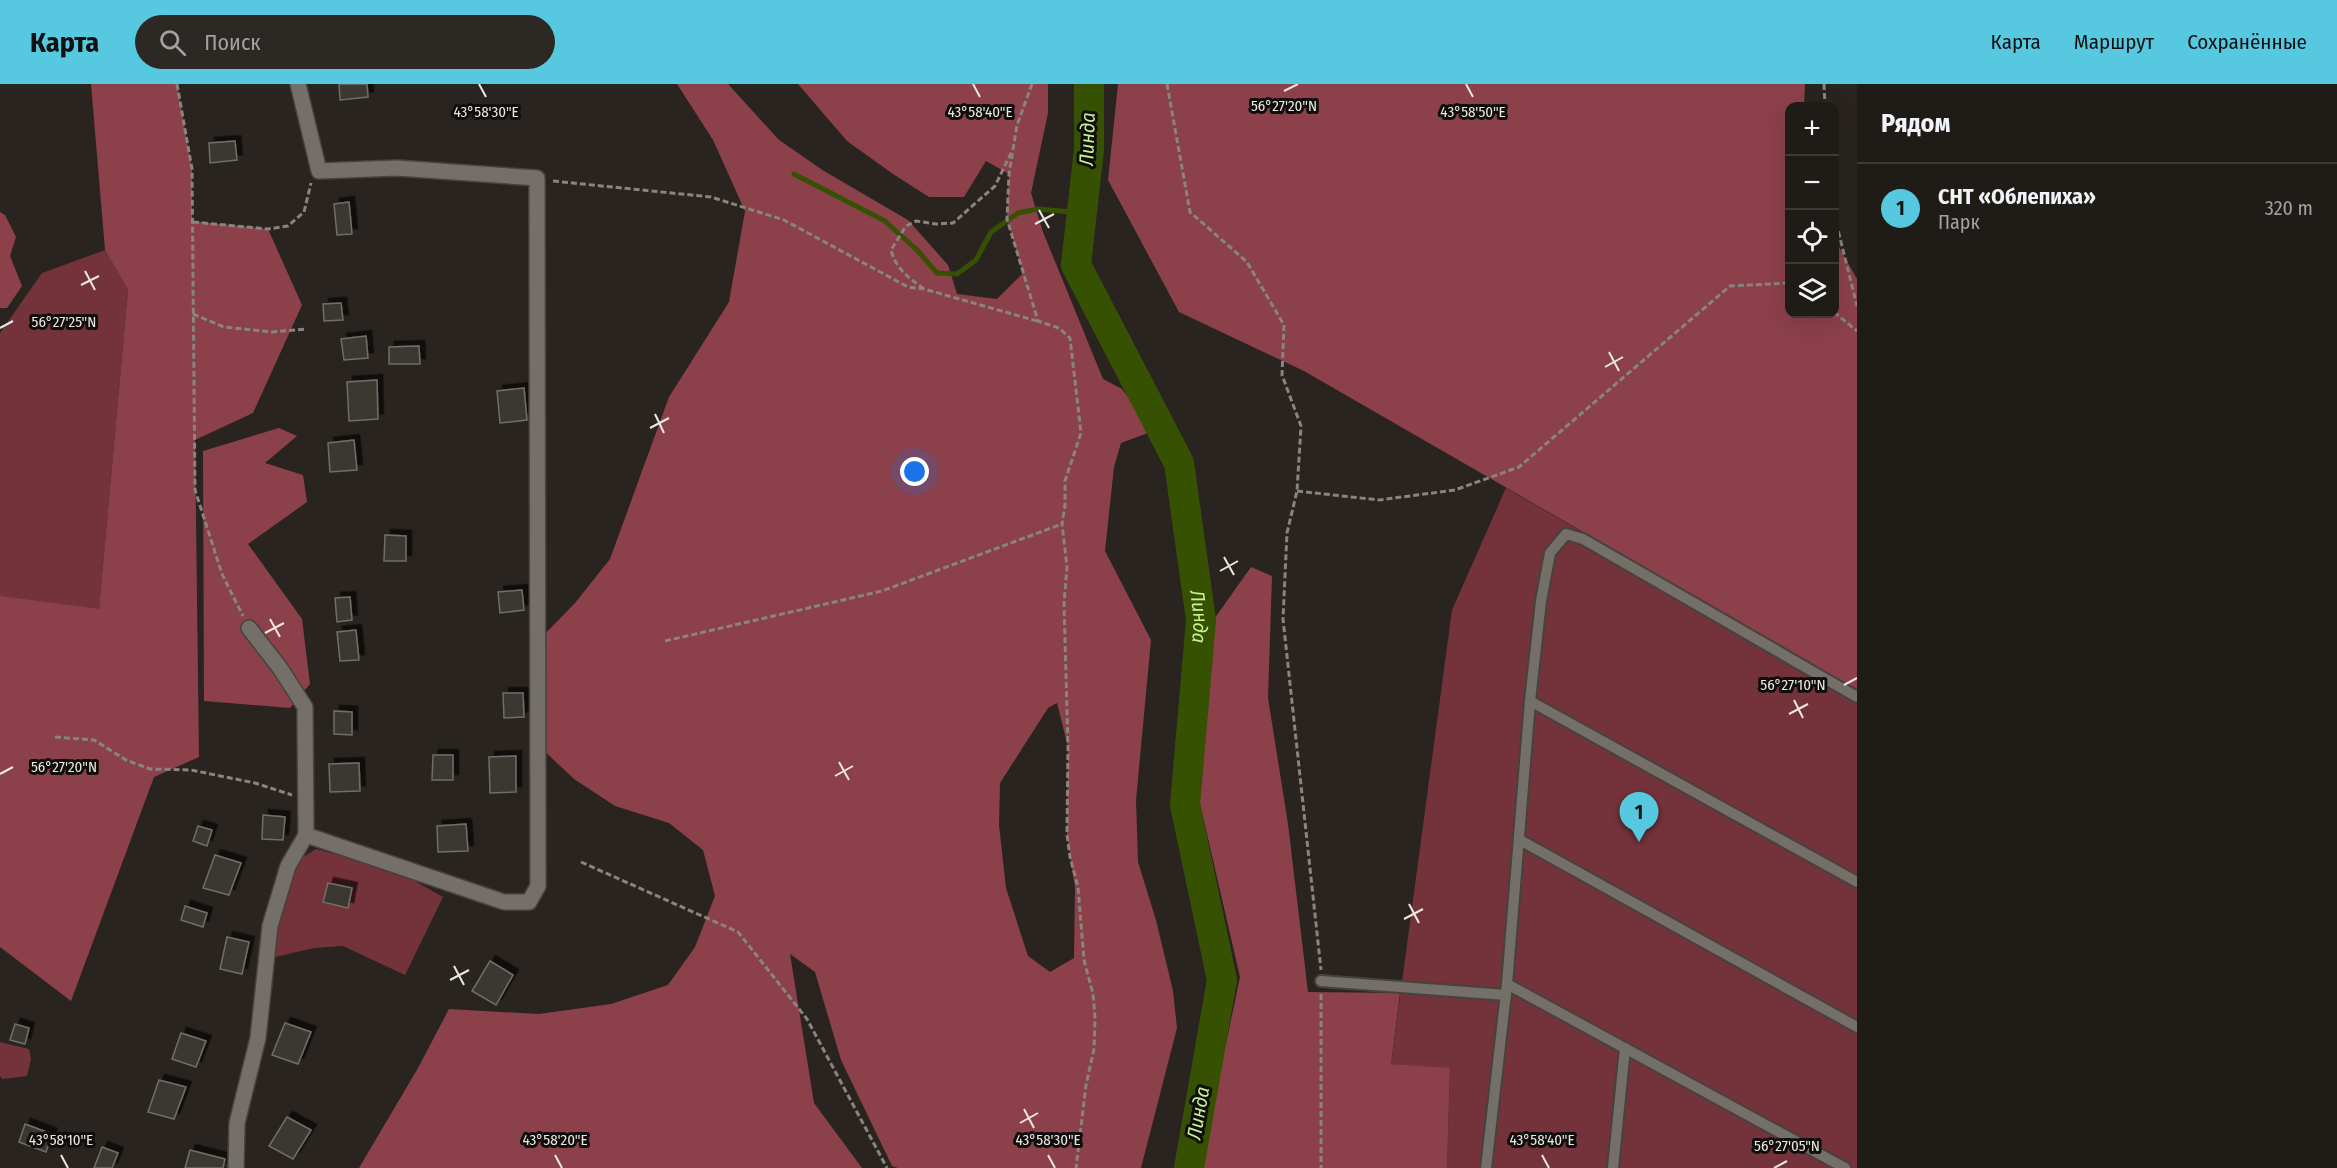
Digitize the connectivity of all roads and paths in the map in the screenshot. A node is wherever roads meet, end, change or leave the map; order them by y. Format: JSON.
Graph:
{"nodes":[{"id":1,"x":177,"y":84,"type":"edge"},
{"id":2,"x":298,"y":84,"type":"edge"},
{"id":3,"x":1032,"y":84,"type":"edge"},
{"id":4,"x":1167,"y":84,"type":"edge"},
{"id":5,"x":1824,"y":84,"type":"edge"},
{"id":6,"x":1825,"y":102,"type":"edge"},
{"id":7,"x":1014,"y":147,"type":"junction"},
{"id":8,"x":319,"y":171,"type":"junction"},
{"id":9,"x":537,"y":178,"type":"junction"},
{"id":10,"x":192,"y":222,"type":"junction"},
{"id":11,"x":1839,"y":234,"type":"edge"},
{"id":12,"x":1785,"y":284,"type":"edge"},
{"id":13,"x":924,"y":289,"type":"junction"},
{"id":14,"x":1857,"y":306,"type":"edge"},
{"id":15,"x":194,"y":314,"type":"junction"},
{"id":16,"x":1839,"y":316,"type":"edge"},
{"id":17,"x":1038,"y":321,"type":"junction"},
{"id":18,"x":306,"y":329,"type":"dead end"},
{"id":19,"x":1857,"y":332,"type":"edge"},
{"id":20,"x":1297,"y":491,"type":"junction"},
{"id":21,"x":1062,"y":524,"type":"junction"},
{"id":22,"x":249,"y":628,"type":"joint"},
{"id":23,"x":665,"y":641,"type":"dead end"},
{"id":24,"x":1857,"y":696,"type":"edge"},
{"id":25,"x":1530,"y":700,"type":"junction"},
{"id":26,"x":55,"y":737,"type":"dead end"},
{"id":27,"x":306,"y":802,"type":"junction"},
{"id":28,"x":306,"y":835,"type":"junction"},
{"id":29,"x":1520,"y":840,"type":"junction"},
{"id":30,"x":581,"y":862,"type":"dead end"},
{"id":31,"x":1857,"y":882,"type":"edge"},
{"id":32,"x":1321,"y":981,"type":"junction"},
{"id":33,"x":1506,"y":989,"type":"junction"},
{"id":34,"x":1857,"y":1027,"type":"edge"},
{"id":35,"x":1625,"y":1048,"type":"junction"},
{"id":36,"x":236,"y":1168,"type":"edge"},
{"id":37,"x":887,"y":1168,"type":"edge"},
{"id":38,"x":1076,"y":1168,"type":"edge"},
{"id":39,"x":1321,"y":1168,"type":"edge"},
{"id":40,"x":1486,"y":1168,"type":"edge"},
{"id":41,"x":1613,"y":1168,"type":"edge"},
{"id":42,"x":1845,"y":1168,"type":"edge"}],
"edges":[{"from":1,"to":10,"type":"path"},
{"from":2,"to":8,"type":"street"},
{"from":3,"to":7,"type":"path"},
{"from":4,"to":20,"type":"path"},
{"from":5,"to":6,"type":"path"},
{"from":7,"to":13,"type":"path"},
{"from":7,"to":17,"type":"path"},
{"from":8,"to":9,"type":"street"},
{"from":8,"to":10,"type":"path"},
{"from":9,"to":13,"type":"path"},
{"from":9,"to":28,"type":"street"},
{"from":10,"to":15,"type":"path"},
{"from":11,"to":14,"type":"path"},
{"from":12,"to":20,"type":"path"},
{"from":13,"to":17,"type":"path"},
{"from":15,"to":18,"type":"path"},
{"from":15,"to":22,"type":"path"},
{"from":16,"to":19,"type":"path"},
{"from":17,"to":21,"type":"path"},
{"from":20,"to":32,"type":"path"},
{"from":21,"to":23,"type":"path"},
{"from":21,"to":38,"type":"path"},
{"from":22,"to":27,"type":"street"},
{"from":24,"to":25,"type":"lane"},
{"from":25,"to":29,"type":"lane"},
{"from":25,"to":31,"type":"lane"},
{"from":26,"to":27,"type":"path"},
{"from":27,"to":28,"type":"street"},
{"from":28,"to":36,"type":"street"},
{"from":29,"to":33,"type":"lane"},
{"from":29,"to":34,"type":"lane"},
{"from":30,"to":37,"type":"path"},
{"from":32,"to":33,"type":"lane"},
{"from":32,"to":39,"type":"path"},
{"from":33,"to":35,"type":"lane"},
{"from":33,"to":40,"type":"lane"},
{"from":35,"to":41,"type":"lane"},
{"from":35,"to":42,"type":"lane"}]}
